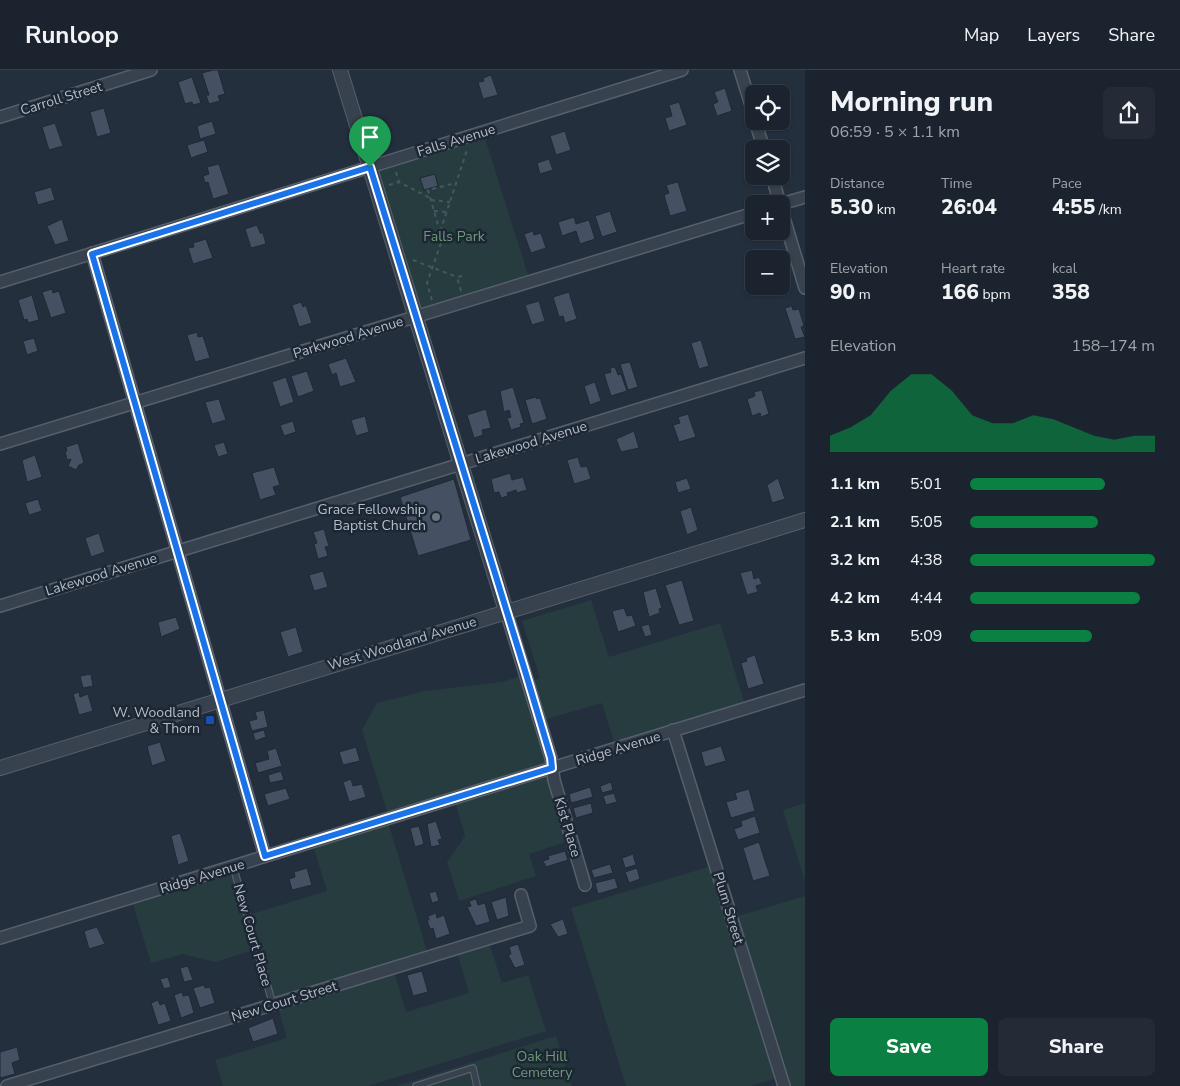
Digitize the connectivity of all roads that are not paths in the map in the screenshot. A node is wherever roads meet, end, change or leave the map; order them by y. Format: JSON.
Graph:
{"nodes":[{"id":1,"x":151,"y":70,"type":"edge"},
{"id":2,"x":340,"y":70,"type":"edge"},
{"id":3,"x":682,"y":70,"type":"edge"},
{"id":4,"x":740,"y":70,"type":"edge"},
{"id":5,"x":745,"y":86,"type":"edge"},
{"id":6,"x":0,"y":117,"type":"edge"},
{"id":7,"x":370,"y":167,"type":"junction"},
{"id":8,"x":805,"y":197,"type":"edge"},
{"id":9,"x":790,"y":201,"type":"edge"},
{"id":10,"x":745,"y":216,"type":"edge"},
{"id":11,"x":790,"y":238,"type":"edge"},
{"id":12,"x":92,"y":254,"type":"junction"},
{"id":13,"x":0,"y":282,"type":"edge"},
{"id":14,"x":805,"y":288,"type":"edge"},
{"id":15,"x":416,"y":316,"type":"junction"},
{"id":16,"x":805,"y":358,"type":"edge"},
{"id":17,"x":135,"y":403,"type":"junction"},
{"id":18,"x":0,"y":444,"type":"edge"},
{"id":19,"x":461,"y":463,"type":"junction"},
{"id":20,"x":805,"y":520,"type":"edge"},
{"id":21,"x":177,"y":551,"type":"junction"},
{"id":22,"x":0,"y":606,"type":"edge"},
{"id":23,"x":506,"y":611,"type":"junction"},
{"id":24,"x":805,"y":690,"type":"edge"},
{"id":25,"x":220,"y":699,"type":"junction"},
{"id":26,"x":673,"y":730,"type":"junction"},
{"id":27,"x":0,"y":768,"type":"edge"},
{"id":28,"x":552,"y":768,"type":"junction"},
{"id":29,"x":265,"y":856,"type":"junction"},
{"id":30,"x":234,"y":866,"type":"junction"},
{"id":31,"x":585,"y":885,"type":"dead end"},
{"id":32,"x":521,"y":895,"type":"dead end"},
{"id":33,"x":0,"y":938,"type":"edge"},
{"id":34,"x":273,"y":1004,"type":"junction"},
{"id":35,"x":7,"y":1086,"type":"edge"},
{"id":36,"x":416,"y":1086,"type":"edge"},
{"id":37,"x":477,"y":1086,"type":"edge"},
{"id":38,"x":784,"y":1086,"type":"edge"}],
"edges":[{"from":1,"to":6,"type":"street","name":"Carroll Street"},
{"from":2,"to":7,"type":"street"},
{"from":3,"to":7,"type":"street","name":"Falls Avenue"},
{"from":4,"to":5,"type":"street"},
{"from":7,"to":12,"type":"street","name":"Falls Avenue"},
{"from":7,"to":15,"type":"street"},
{"from":8,"to":9,"type":"street"},
{"from":10,"to":15,"type":"street","name":"Parkwood Avenue"},
{"from":11,"to":14,"type":"street"},
{"from":12,"to":13,"type":"street","name":"Falls Avenue"},
{"from":12,"to":17,"type":"street"},
{"from":15,"to":17,"type":"street","name":"Parkwood Avenue"},
{"from":15,"to":19,"type":"street"},
{"from":16,"to":19,"type":"street","name":"Lakewood Avenue"},
{"from":17,"to":18,"type":"street","name":"Parkwood Avenue"},
{"from":17,"to":21,"type":"street"},
{"from":19,"to":21,"type":"street","name":"Lakewood Avenue"},
{"from":19,"to":23,"type":"street"},
{"from":20,"to":23,"type":"street","name":"West Woodland Avenue"},
{"from":21,"to":22,"type":"street","name":"Lakewood Avenue"},
{"from":21,"to":25,"type":"street"},
{"from":23,"to":25,"type":"street","name":"West Woodland Avenue"},
{"from":23,"to":28,"type":"street","name":"Kist Place"},
{"from":24,"to":26,"type":"street","name":"Ridge Avenue"},
{"from":25,"to":27,"type":"street","name":"West Woodland Avenue"},
{"from":25,"to":29,"type":"street"},
{"from":26,"to":28,"type":"street","name":"Ridge Avenue"},
{"from":26,"to":38,"type":"street","name":"Plum Street"},
{"from":28,"to":29,"type":"street","name":"Ridge Avenue"},
{"from":28,"to":31,"type":"street","name":"Kist Place"},
{"from":29,"to":30,"type":"street","name":"Ridge Avenue"},
{"from":30,"to":33,"type":"street","name":"Ridge Avenue"},
{"from":30,"to":34,"type":"lane","name":"New Court Place"},
{"from":32,"to":34,"type":"street","name":"New Court Street"},
{"from":34,"to":35,"type":"street","name":"New Court Street"},
{"from":36,"to":37,"type":"lane"}]}
